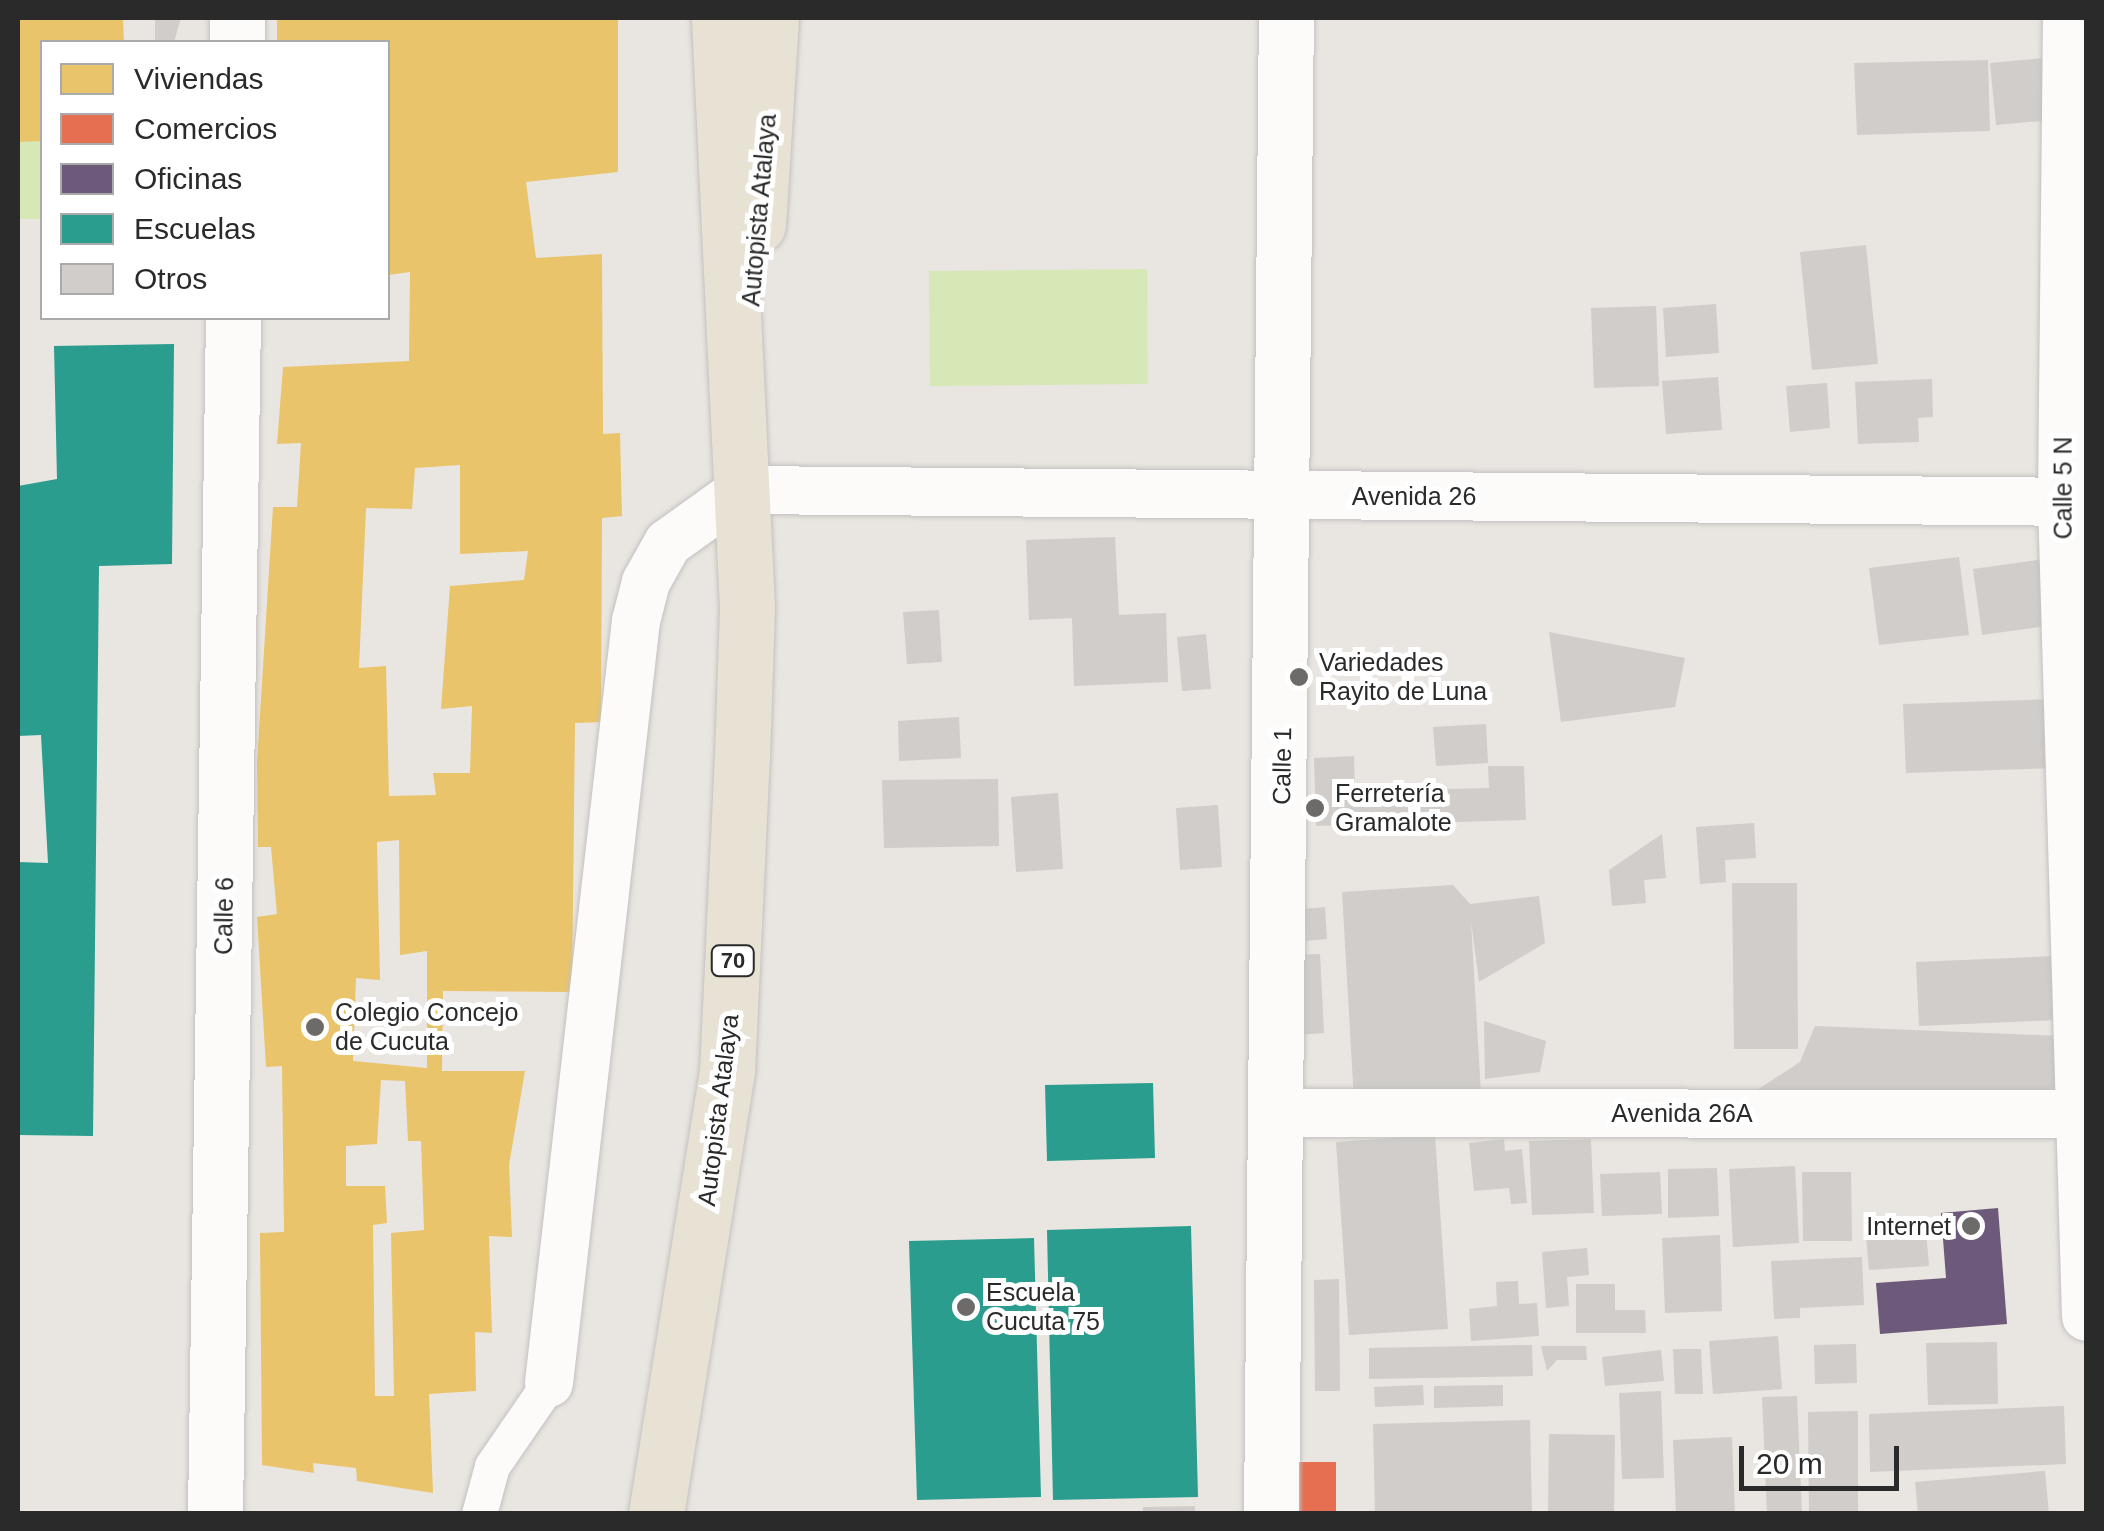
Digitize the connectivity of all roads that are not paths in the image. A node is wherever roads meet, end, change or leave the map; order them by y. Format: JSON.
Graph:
{"nodes":[{"id":1,"x":719,"y":18,"type":"edge"},
{"id":2,"x":771,"y":18,"type":"edge"},
{"id":3,"x":1286,"y":18,"type":"edge"},
{"id":4,"x":2067,"y":18,"type":"edge"},
{"id":5,"x":233,"y":320,"type":"edge"},
{"id":6,"x":741,"y":402,"type":"junction"},
{"id":7,"x":742,"y":490,"type":"junction"},
{"id":8,"x":1286,"y":495,"type":"junction"},
{"id":9,"x":2074,"y":502,"type":"edge"},
{"id":10,"x":1278,"y":1113,"type":"junction"},
{"id":11,"x":2082,"y":1114,"type":"edge"},
{"id":12,"x":2086,"y":1317,"type":"edge"},
{"id":13,"x":549,"y":1383,"type":"joint"},
{"id":14,"x":215,"y":1514,"type":"edge"},
{"id":15,"x":479,"y":1514,"type":"edge"},
{"id":16,"x":656,"y":1514,"type":"edge"},
{"id":17,"x":1271,"y":1514,"type":"edge"}],
"edges":[{"from":1,"to":6,"type":"main road","name":"Autopista Atalaya","number":"70"},
{"from":2,"to":6,"type":"main road","name":"Autopista Atalaya","number":"70"},
{"from":3,"to":8,"type":"street","name":"Calle 1"},
{"from":4,"to":9,"type":"street","name":"Calle 5 N"},
{"from":5,"to":14,"type":"street","name":"Calle 6"},
{"from":6,"to":7,"type":"main road","name":"Autopista Atalaya","number":"70"},
{"from":7,"to":8,"type":"street","name":"Avenida 26"},
{"from":7,"to":13,"type":"street"},
{"from":7,"to":16,"type":"main road","name":"Autopista Atalaya","number":"70"},
{"from":8,"to":9,"type":"street","name":"Avenida 26"},
{"from":8,"to":10,"type":"street","name":"Calle 1"},
{"from":9,"to":11,"type":"street","name":"Calle 5 N"},
{"from":10,"to":11,"type":"street","name":"Avenida 26A"},
{"from":10,"to":17,"type":"street","name":"Calle 1"},
{"from":11,"to":12,"type":"street","name":"Calle 5 N"},
{"from":13,"to":15,"type":"street"}]}
